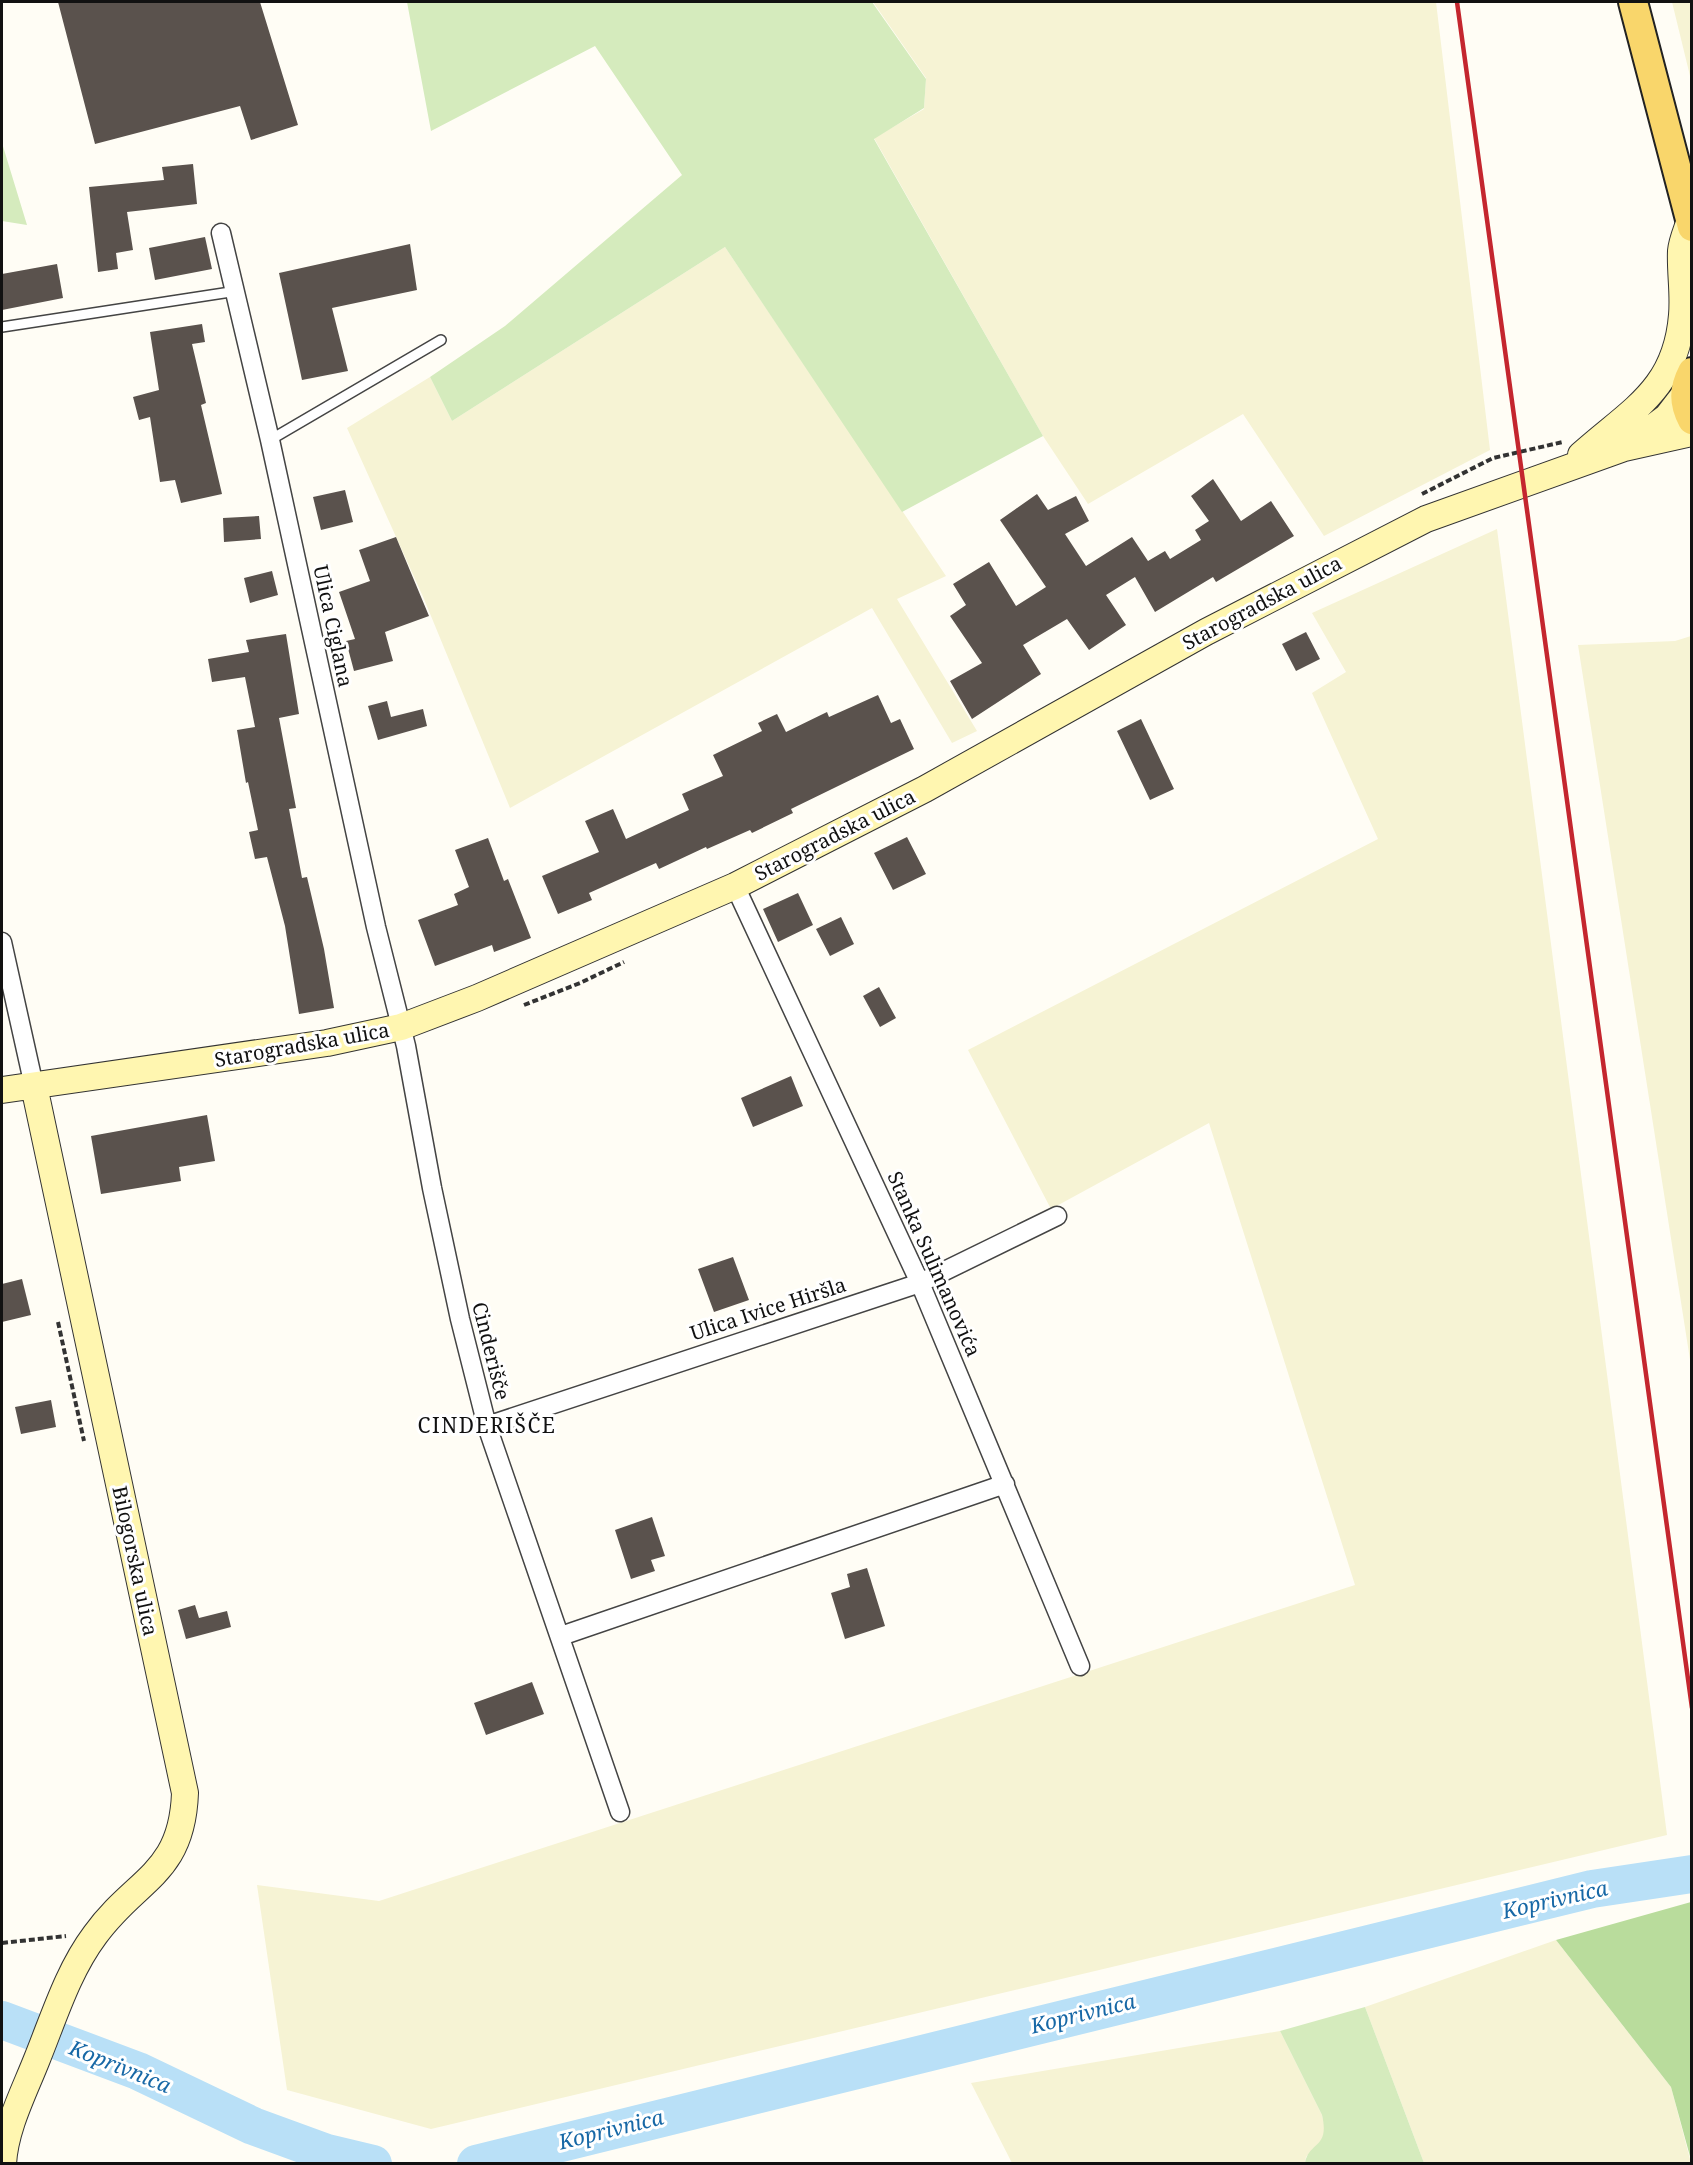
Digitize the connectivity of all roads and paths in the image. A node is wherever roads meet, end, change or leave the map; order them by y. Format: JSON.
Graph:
{"nodes":[{"id":1,"x":1633,"y":2,"type":"edge"},
{"id":2,"x":1691,"y":223,"type":"edge"},
{"id":3,"x":221,"y":233,"type":"dead end"},
{"id":4,"x":237,"y":291,"type":"junction"},
{"id":5,"x":2,"y":327,"type":"edge"},
{"id":6,"x":441,"y":340,"type":"dead end"},
{"id":7,"x":1689,"y":396,"type":"edge"},
{"id":8,"x":1692,"y":433,"type":"edge"},
{"id":9,"x":270,"y":440,"type":"junction"},
{"id":10,"x":1565,"y":441,"type":"dead end"},
{"id":11,"x":1624,"y":448,"type":"junction"},
{"id":12,"x":1567,"y":468,"type":"junction"},
{"id":13,"x":1426,"y":519,"type":"junction"},
{"id":14,"x":735,"y":886,"type":"junction"},
{"id":15,"x":2,"y":942,"type":"edge"},
{"id":16,"x":401,"y":1027,"type":"junction"},
{"id":17,"x":34,"y":1086,"type":"junction"},
{"id":18,"x":2,"y":1090,"type":"edge"},
{"id":19,"x":1057,"y":1216,"type":"dead end"},
{"id":20,"x":920,"y":1283,"type":"junction"},
{"id":21,"x":58,"y":1320,"type":"dead end"},
{"id":22,"x":487,"y":1426,"type":"junction"},
{"id":23,"x":86,"y":1448,"type":"dead end"},
{"id":24,"x":1005,"y":1484,"type":"junction"},
{"id":25,"x":561,"y":1636,"type":"junction"},
{"id":26,"x":1080,"y":1666,"type":"dead end"},
{"id":27,"x":620,"y":1812,"type":"dead end"},
{"id":28,"x":74,"y":1935,"type":"dead end"},
{"id":29,"x":2,"y":1943,"type":"edge"},
{"id":30,"x":3,"y":2163,"type":"edge"}],
"edges":[{"from":1,"to":2,"type":"main road"},
{"from":2,"to":12,"type":"main road"},
{"from":3,"to":4,"type":"street","name":"Ulica Ciglana"},
{"from":4,"to":5,"type":"lane"},
{"from":4,"to":9,"type":"street","name":"Ulica Ciglana"},
{"from":6,"to":9,"type":"lane"},
{"from":7,"to":11,"type":"main road","name":"Starogradska ulica"},
{"from":8,"to":11,"type":"main road","name":"Starogradska ulica"},
{"from":9,"to":16,"type":"street","name":"Ulica Ciglana"},
{"from":10,"to":13,"type":"path"},
{"from":11,"to":12,"type":"main road","name":"Starogradska ulica"},
{"from":12,"to":13,"type":"main road","name":"Starogradska ulica"},
{"from":13,"to":14,"type":"main road","name":"Starogradska ulica"},
{"from":14,"to":16,"type":"main road","name":"Starogradska ulica"},
{"from":14,"to":20,"type":"street","name":"Stanka Sulimanovića"},
{"from":15,"to":17,"type":"street"},
{"from":16,"to":17,"type":"main road","name":"Starogradska ulica"},
{"from":16,"to":22,"type":"street","name":"Cinderišče"},
{"from":17,"to":18,"type":"main road","name":"Starogradska ulica"},
{"from":17,"to":30,"type":"main road","name":"Bilogorska ulica"},
{"from":19,"to":20,"type":"street","name":"Ulica Ivice Hiršla"},
{"from":20,"to":22,"type":"street","name":"Ulica Ivice Hiršla"},
{"from":20,"to":24,"type":"street","name":"Stanka Sulimanovića"},
{"from":21,"to":23,"type":"path"},
{"from":22,"to":25,"type":"street","name":"Cinderišče"},
{"from":24,"to":25,"type":"street"},
{"from":24,"to":26,"type":"street","name":"Stanka Sulimanovića"},
{"from":25,"to":27,"type":"street","name":"Cinderišče"},
{"from":28,"to":29,"type":"path"}]}
